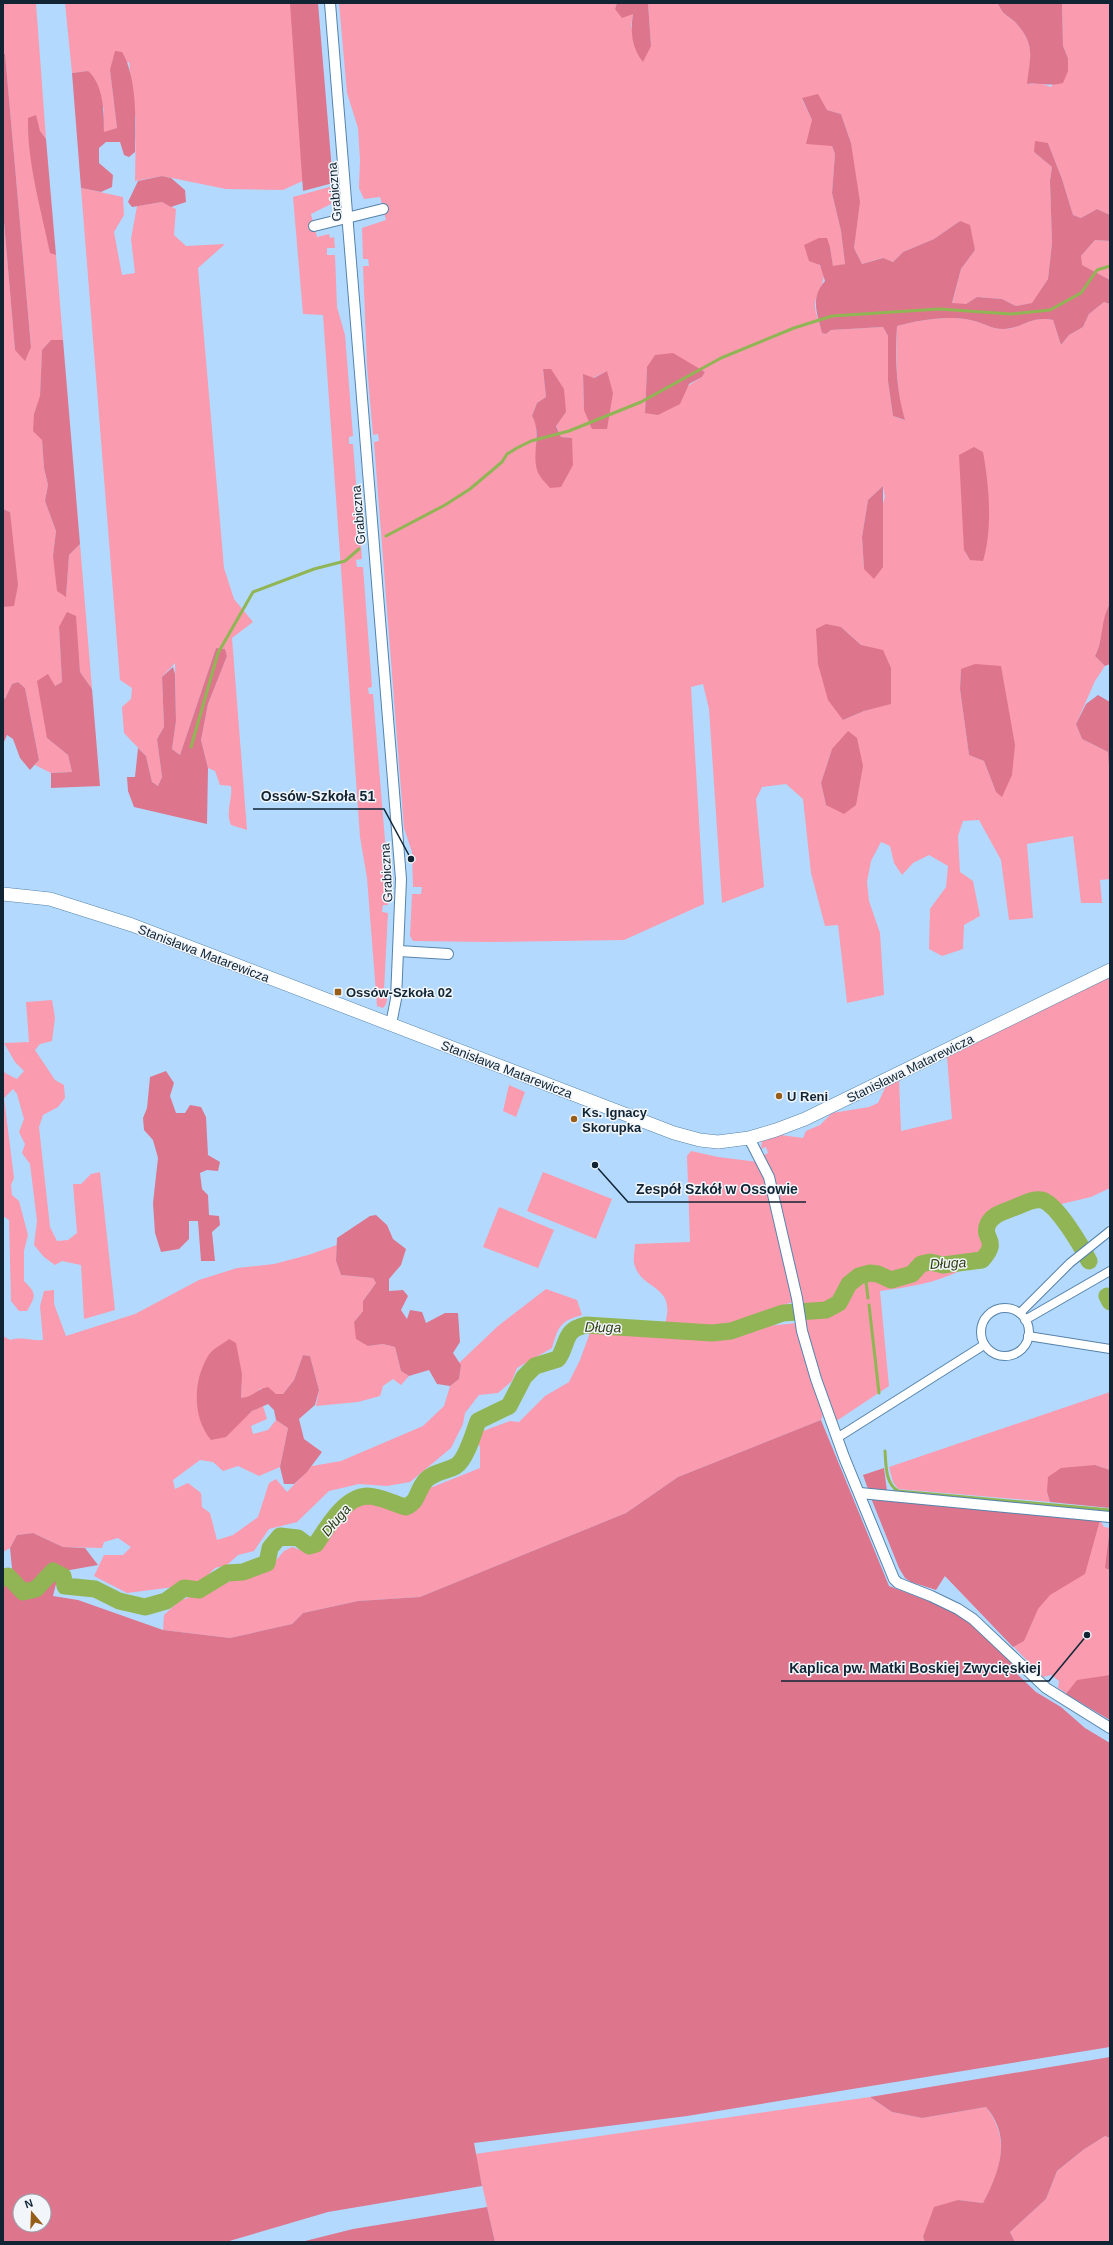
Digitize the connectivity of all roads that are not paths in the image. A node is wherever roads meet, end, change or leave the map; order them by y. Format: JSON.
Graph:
{"nodes":[{"id":1,"x":330,"y":3,"type":"edge"},
{"id":2,"x":383,"y":209,"type":"dead end"},
{"id":3,"x":349,"y":218,"type":"junction"},
{"id":4,"x":314,"y":226,"type":"dead end"},
{"id":5,"x":3,"y":894,"type":"edge"},
{"id":6,"x":399,"y":951,"type":"junction"},
{"id":7,"x":448,"y":954,"type":"dead end"},
{"id":8,"x":1110,"y":970,"type":"edge"},
{"id":9,"x":391,"y":1024,"type":"junction"},
{"id":10,"x":748,"y":1138,"type":"junction"},
{"id":11,"x":1110,"y":1231,"type":"edge"},
{"id":12,"x":1110,"y":1271,"type":"edge"},
{"id":13,"x":1023,"y":1316,"type":"junction"},
{"id":14,"x":1028,"y":1336,"type":"junction"},
{"id":15,"x":984,"y":1345,"type":"junction"},
{"id":16,"x":1110,"y":1349,"type":"edge"},
{"id":17,"x":836,"y":1438,"type":"junction"},
{"id":18,"x":860,"y":1493,"type":"junction"},
{"id":19,"x":1110,"y":1517,"type":"edge"},
{"id":20,"x":1110,"y":1728,"type":"edge"}],
"edges":[{"from":1,"to":3,"type":"street","name":"Grabiczna"},
{"from":2,"to":3,"type":"street"},
{"from":3,"to":4,"type":"street"},
{"from":3,"to":6,"type":"street","name":"Grabiczna"},
{"from":5,"to":9,"type":"street","name":"Stanisława Matarewicza"},
{"from":6,"to":7,"type":"street"},
{"from":6,"to":9,"type":"street","name":"Grabiczna"},
{"from":8,"to":10,"type":"street","name":"Stanisława Matarewicza"},
{"from":9,"to":10,"type":"street","name":"Stanisława Matarewicza"},
{"from":10,"to":17,"type":"street"},
{"from":11,"to":13,"type":"street"},
{"from":12,"to":13,"type":"street"},
{"from":13,"to":14,"type":"street"},
{"from":13,"to":15,"type":"street"},
{"from":14,"to":15,"type":"street"},
{"from":14,"to":16,"type":"street"},
{"from":15,"to":17,"type":"street"},
{"from":17,"to":18,"type":"street"},
{"from":18,"to":19,"type":"street"},
{"from":18,"to":20,"type":"street"}]}
